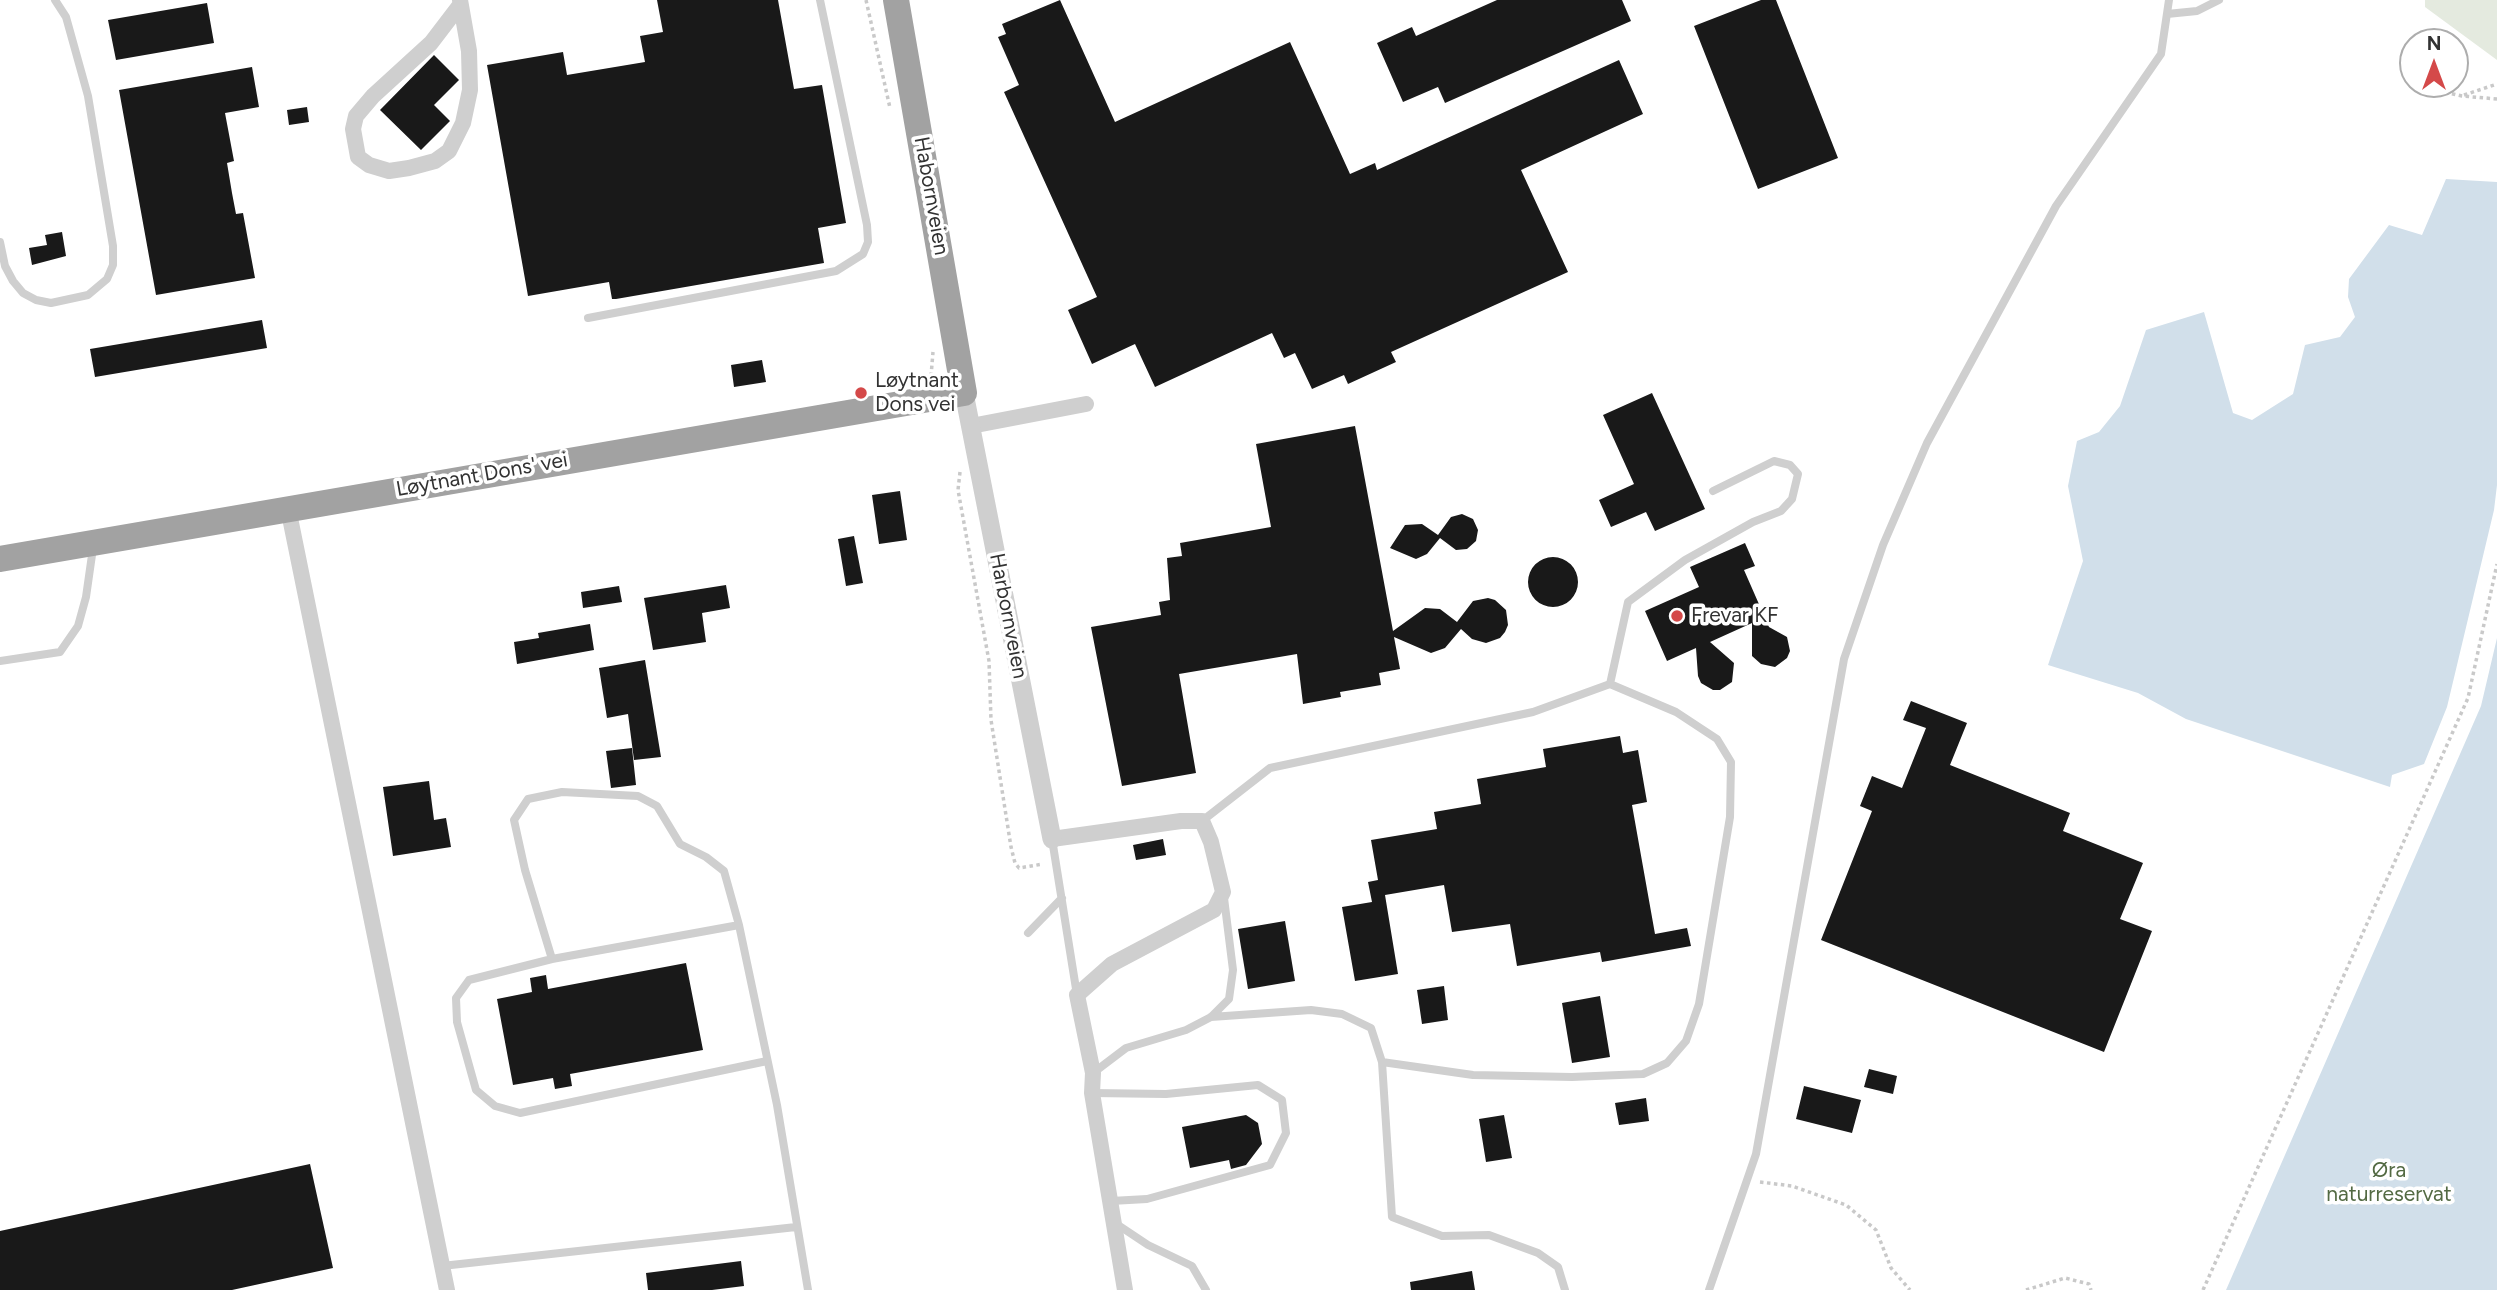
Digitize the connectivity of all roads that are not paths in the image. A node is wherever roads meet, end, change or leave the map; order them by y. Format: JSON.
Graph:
{"nodes":[{"id":1,"x":55,"y":0,"type":"edge"},
{"id":2,"x":820,"y":0,"type":"edge"},
{"id":3,"x":896,"y":0,"type":"edge"},
{"id":4,"x":2169,"y":0,"type":"edge"},
{"id":5,"x":2220,"y":0,"type":"edge"},
{"id":6,"x":460,"y":3,"type":"edge"},
{"id":7,"x":2167,"y":14,"type":"junction"},
{"id":8,"x":0,"y":242,"type":"edge"},
{"id":9,"x":587,"y":318,"type":"dead end"},
{"id":10,"x":964,"y":393,"type":"junction"},
{"id":11,"x":1086,"y":404,"type":"dead end"},
{"id":12,"x":971,"y":426,"type":"junction"},
{"id":13,"x":1713,"y":491,"type":"dead end"},
{"id":14,"x":288,"y":508,"type":"junction"},
{"id":15,"x":92,"y":543,"type":"junction"},
{"id":16,"x":0,"y":559,"type":"edge"},
{"id":17,"x":0,"y":661,"type":"edge"},
{"id":18,"x":1610,"y":684,"type":"junction"},
{"id":19,"x":1202,"y":821,"type":"junction"},
{"id":20,"x":1052,"y":839,"type":"junction"},
{"id":21,"x":1223,"y":892,"type":"junction"},
{"id":22,"x":1062,"y":898,"type":"junction"},
{"id":23,"x":739,"y":925,"type":"junction"},
{"id":24,"x":1028,"y":933,"type":"dead end"},
{"id":25,"x":552,"y":959,"type":"junction"},
{"id":26,"x":1077,"y":995,"type":"junction"},
{"id":27,"x":1211,"y":1017,"type":"junction"},
{"id":28,"x":767,"y":1061,"type":"junction"},
{"id":29,"x":1382,"y":1062,"type":"junction"},
{"id":30,"x":1093,"y":1073,"type":"junction"},
{"id":31,"x":1093,"y":1093,"type":"junction"},
{"id":32,"x":1111,"y":1201,"type":"junction"},
{"id":33,"x":1115,"y":1223,"type":"junction"},
{"id":34,"x":796,"y":1227,"type":"junction"},
{"id":35,"x":442,"y":1266,"type":"junction"},
{"id":36,"x":447,"y":1290,"type":"edge"},
{"id":37,"x":808,"y":1290,"type":"edge"},
{"id":38,"x":1125,"y":1290,"type":"edge"},
{"id":39,"x":1206,"y":1290,"type":"edge"},
{"id":40,"x":1565,"y":1290,"type":"edge"},
{"id":41,"x":1709,"y":1290,"type":"edge"}],
"edges":[{"from":1,"to":8,"type":"lane"},
{"from":2,"to":9,"type":"lane"},
{"from":3,"to":10,"type":"highway","name":"Habornveien"},
{"from":4,"to":7,"type":"lane"},
{"from":5,"to":7,"type":"lane"},
{"from":6,"to":6,"type":"street"},
{"from":7,"to":41,"type":"lane"},
{"from":10,"to":12,"type":"street","name":"Harbornveien"},
{"from":10,"to":14,"type":"highway","name":"Løytnant Dons' vei"},
{"from":11,"to":12,"type":"street"},
{"from":12,"to":20,"type":"street","name":"Harbornveien"},
{"from":13,"to":18,"type":"lane"},
{"from":14,"to":15,"type":"highway","name":"Løytnant Dons' vei"},
{"from":14,"to":35,"type":"street"},
{"from":15,"to":16,"type":"highway","name":"Løytnant Dons' vei"},
{"from":15,"to":17,"type":"lane"},
{"from":18,"to":19,"type":"lane"},
{"from":18,"to":29,"type":"lane"},
{"from":19,"to":20,"type":"street"},
{"from":19,"to":21,"type":"street"},
{"from":20,"to":22,"type":"lane"},
{"from":21,"to":26,"type":"street"},
{"from":21,"to":27,"type":"lane"},
{"from":22,"to":24,"type":"lane"},
{"from":22,"to":26,"type":"lane"},
{"from":23,"to":25,"type":"lane"},
{"from":23,"to":25,"type":"lane"},
{"from":23,"to":28,"type":"lane"},
{"from":25,"to":28,"type":"lane"},
{"from":26,"to":30,"type":"street"},
{"from":27,"to":29,"type":"lane"},
{"from":27,"to":30,"type":"lane"},
{"from":28,"to":34,"type":"lane"},
{"from":29,"to":40,"type":"lane"},
{"from":30,"to":31,"type":"street"},
{"from":31,"to":32,"type":"street"},
{"from":31,"to":32,"type":"lane"},
{"from":32,"to":33,"type":"street"},
{"from":33,"to":38,"type":"street"},
{"from":33,"to":39,"type":"lane"},
{"from":34,"to":35,"type":"lane"},
{"from":34,"to":37,"type":"lane"},
{"from":35,"to":36,"type":"street"}]}
